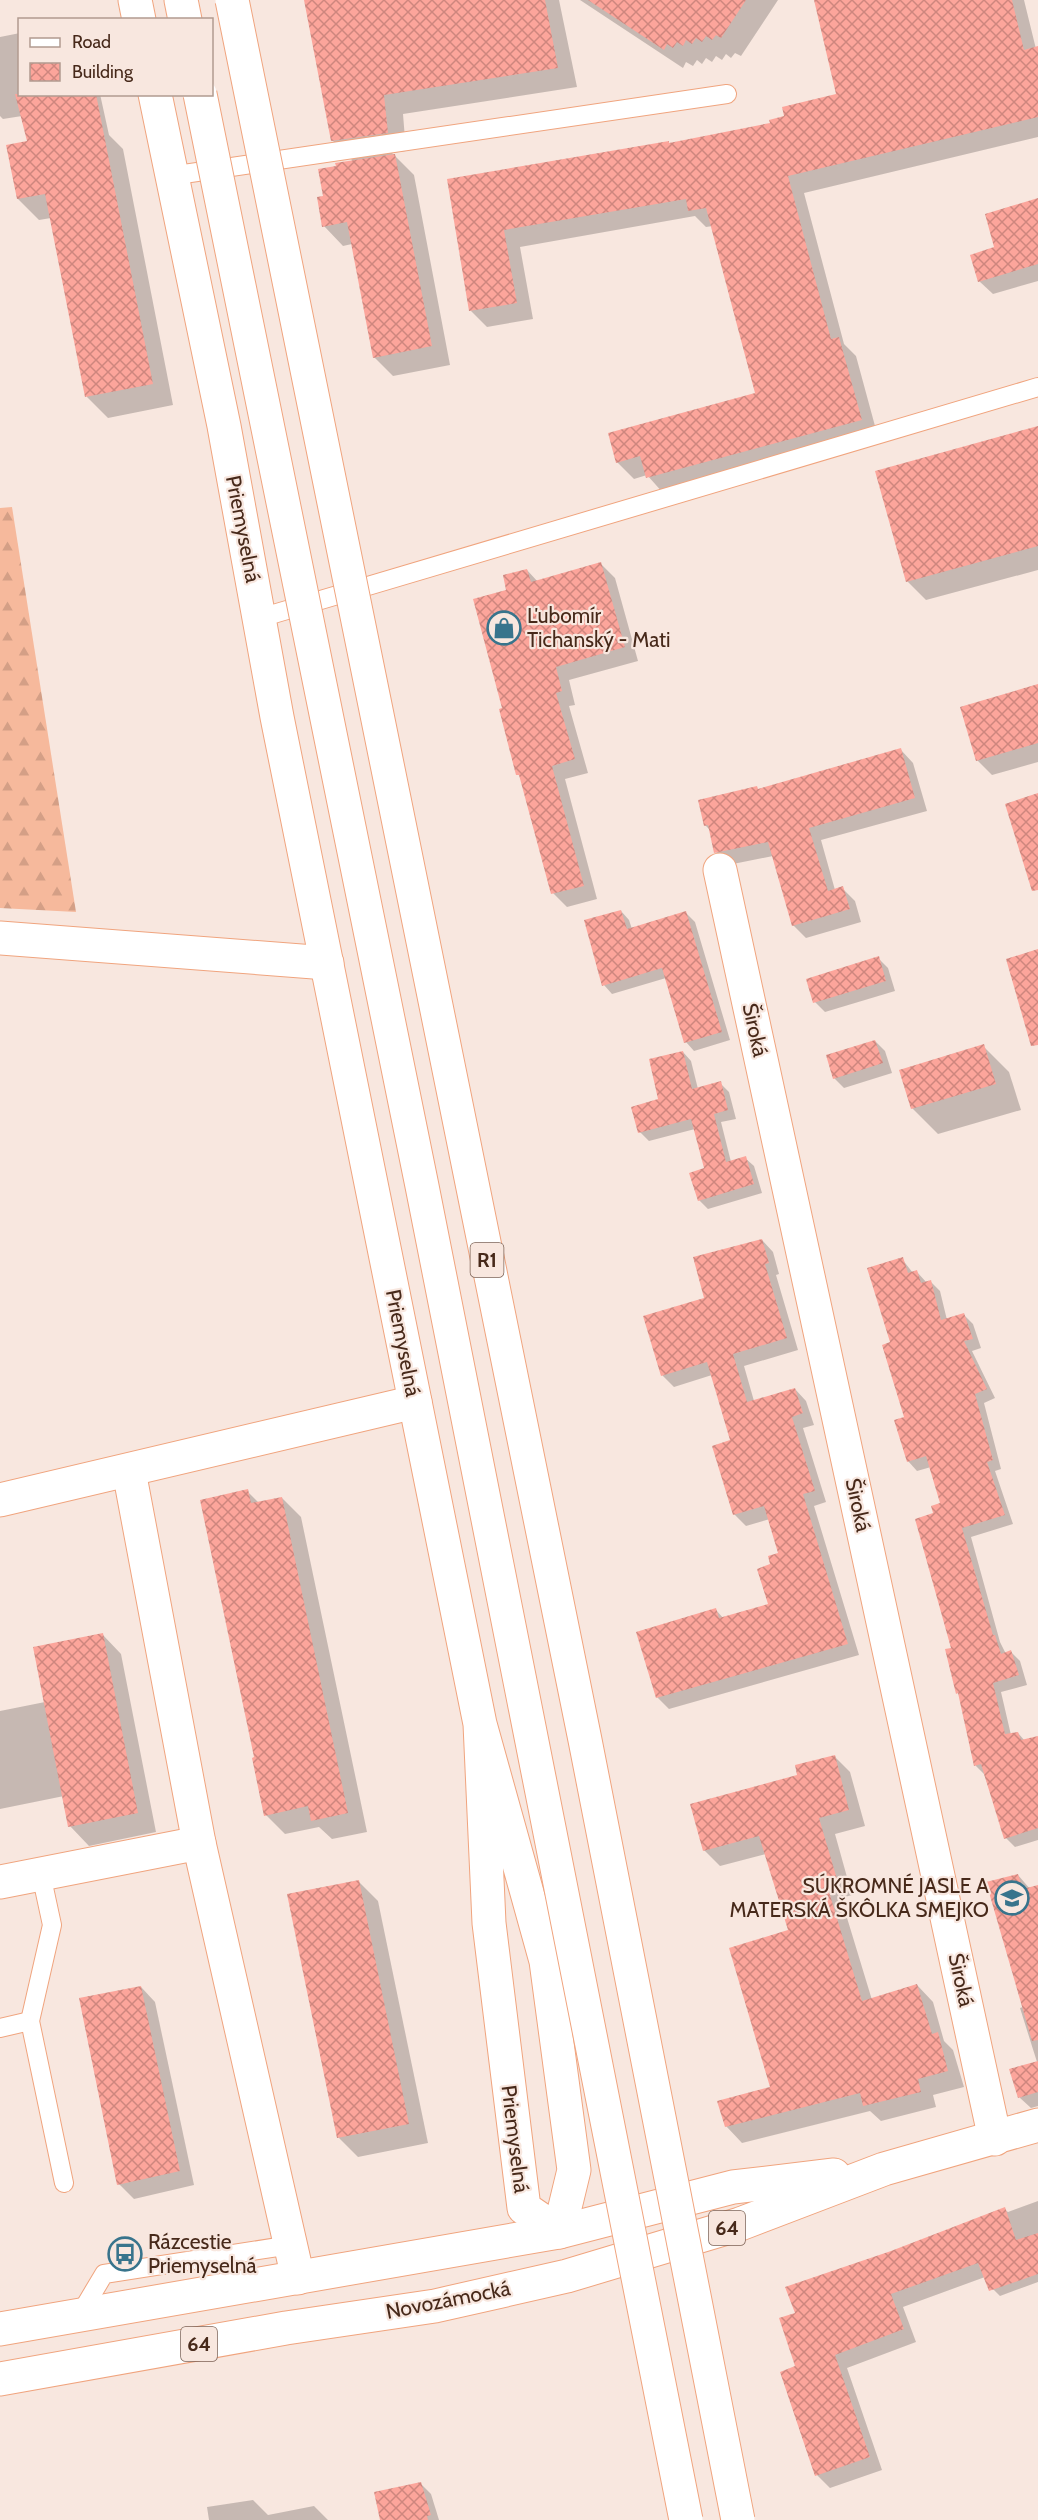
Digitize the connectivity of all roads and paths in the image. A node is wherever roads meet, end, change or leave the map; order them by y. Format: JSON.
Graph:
{"nodes":[{"id":1,"x":135,"y":0,"type":"edge"},
{"id":2,"x":181,"y":0,"type":"edge"},
{"id":3,"x":232,"y":0,"type":"edge"},
{"id":4,"x":140,"y":18,"type":"edge"},
{"id":5,"x":185,"y":18,"type":"edge"},
{"id":6,"x":727,"y":94,"type":"dead end"},
{"id":7,"x":155,"y":96,"type":"edge"},
{"id":8,"x":200,"y":96,"type":"edge"},
{"id":9,"x":170,"y":176,"type":"junction"},
{"id":10,"x":1038,"y":387,"type":"edge"},
{"id":11,"x":260,"y":618,"type":"junction"},
{"id":12,"x":720,"y":870,"type":"dead end"},
{"id":13,"x":0,"y":938,"type":"edge"},
{"id":14,"x":327,"y":963,"type":"junction"},
{"id":15,"x":415,"y":1402,"type":"junction"},
{"id":16,"x":129,"y":1471,"type":"junction"},
{"id":17,"x":0,"y":1500,"type":"edge"},
{"id":18,"x":480,"y":1724,"type":"junction"},
{"id":19,"x":199,"y":1843,"type":"junction"},
{"id":20,"x":41,"y":1874,"type":"junction"},
{"id":21,"x":0,"y":1882,"type":"edge"},
{"id":22,"x":30,"y":2021,"type":"junction"},
{"id":23,"x":0,"y":2028,"type":"edge"},
{"id":24,"x":1038,"y":2125,"type":"edge"},
{"id":25,"x":995,"y":2139,"type":"junction"},
{"id":26,"x":884,"y":2169,"type":"junction"},
{"id":27,"x":64,"y":2183,"type":"dead end"},
{"id":28,"x":559,"y":2232,"type":"junction"},
{"id":29,"x":291,"y":2245,"type":"junction"},
{"id":30,"x":567,"y":2276,"type":"junction"},
{"id":31,"x":298,"y":2278,"type":"junction"},
{"id":32,"x":79,"y":2316,"type":"junction"},
{"id":33,"x":0,"y":2329,"type":"edge"},
{"id":34,"x":0,"y":2379,"type":"edge"},
{"id":35,"x":686,"y":2520,"type":"edge"},
{"id":36,"x":738,"y":2520,"type":"edge"}],
"edges":[{"from":1,"to":4,"type":"main road"},
{"from":2,"to":5,"type":"main road"},
{"from":3,"to":36,"type":"main road","number":"R1","bridge":true},
{"from":6,"to":9,"type":"lane"},
{"from":7,"to":9,"type":"main road","name":"Priemyselná"},
{"from":8,"to":35,"type":"main road","number":"R1","bridge":true},
{"from":9,"to":11,"type":"main road","name":"Priemyselná"},
{"from":10,"to":11,"type":"lane"},
{"from":11,"to":14,"type":"main road","name":"Priemyselná"},
{"from":12,"to":25,"type":"main road","name":"Široká"},
{"from":13,"to":14,"type":"main road"},
{"from":14,"to":15,"type":"main road","name":"Priemyselná"},
{"from":15,"to":16,"type":"main road"},
{"from":15,"to":18,"type":"main road","name":"Priemyselná"},
{"from":16,"to":17,"type":"main road"},
{"from":16,"to":19,"type":"main road"},
{"from":18,"to":28,"type":"main road","name":"Priemyselná"},
{"from":18,"to":28,"type":"main road","name":"Priemyselná"},
{"from":19,"to":20,"type":"main road"},
{"from":19,"to":29,"type":"main road"},
{"from":20,"to":21,"type":"main road"},
{"from":20,"to":22,"type":"lane"},
{"from":22,"to":23,"type":"lane"},
{"from":22,"to":27,"type":"lane"},
{"from":24,"to":25,"type":"main road","name":"Novozámocká","number":"64"},
{"from":25,"to":26,"type":"main road","name":"Novozámocká","number":"64"},
{"from":26,"to":28,"type":"main road","name":"Novozámocká","number":"64"},
{"from":26,"to":30,"type":"main road","name":"Novozámocká","number":"64"},
{"from":28,"to":30,"type":"main road"},
{"from":28,"to":31,"type":"main road","name":"Novozámocká","number":"64"},
{"from":29,"to":31,"type":"main road"},
{"from":29,"to":32,"type":"lane"},
{"from":30,"to":34,"type":"main road","name":"Novozámocká","number":"64"},
{"from":31,"to":32,"type":"main road","name":"Novozámocká","number":"64"},
{"from":32,"to":33,"type":"main road","name":"Novozámocká","number":"64"}]}
